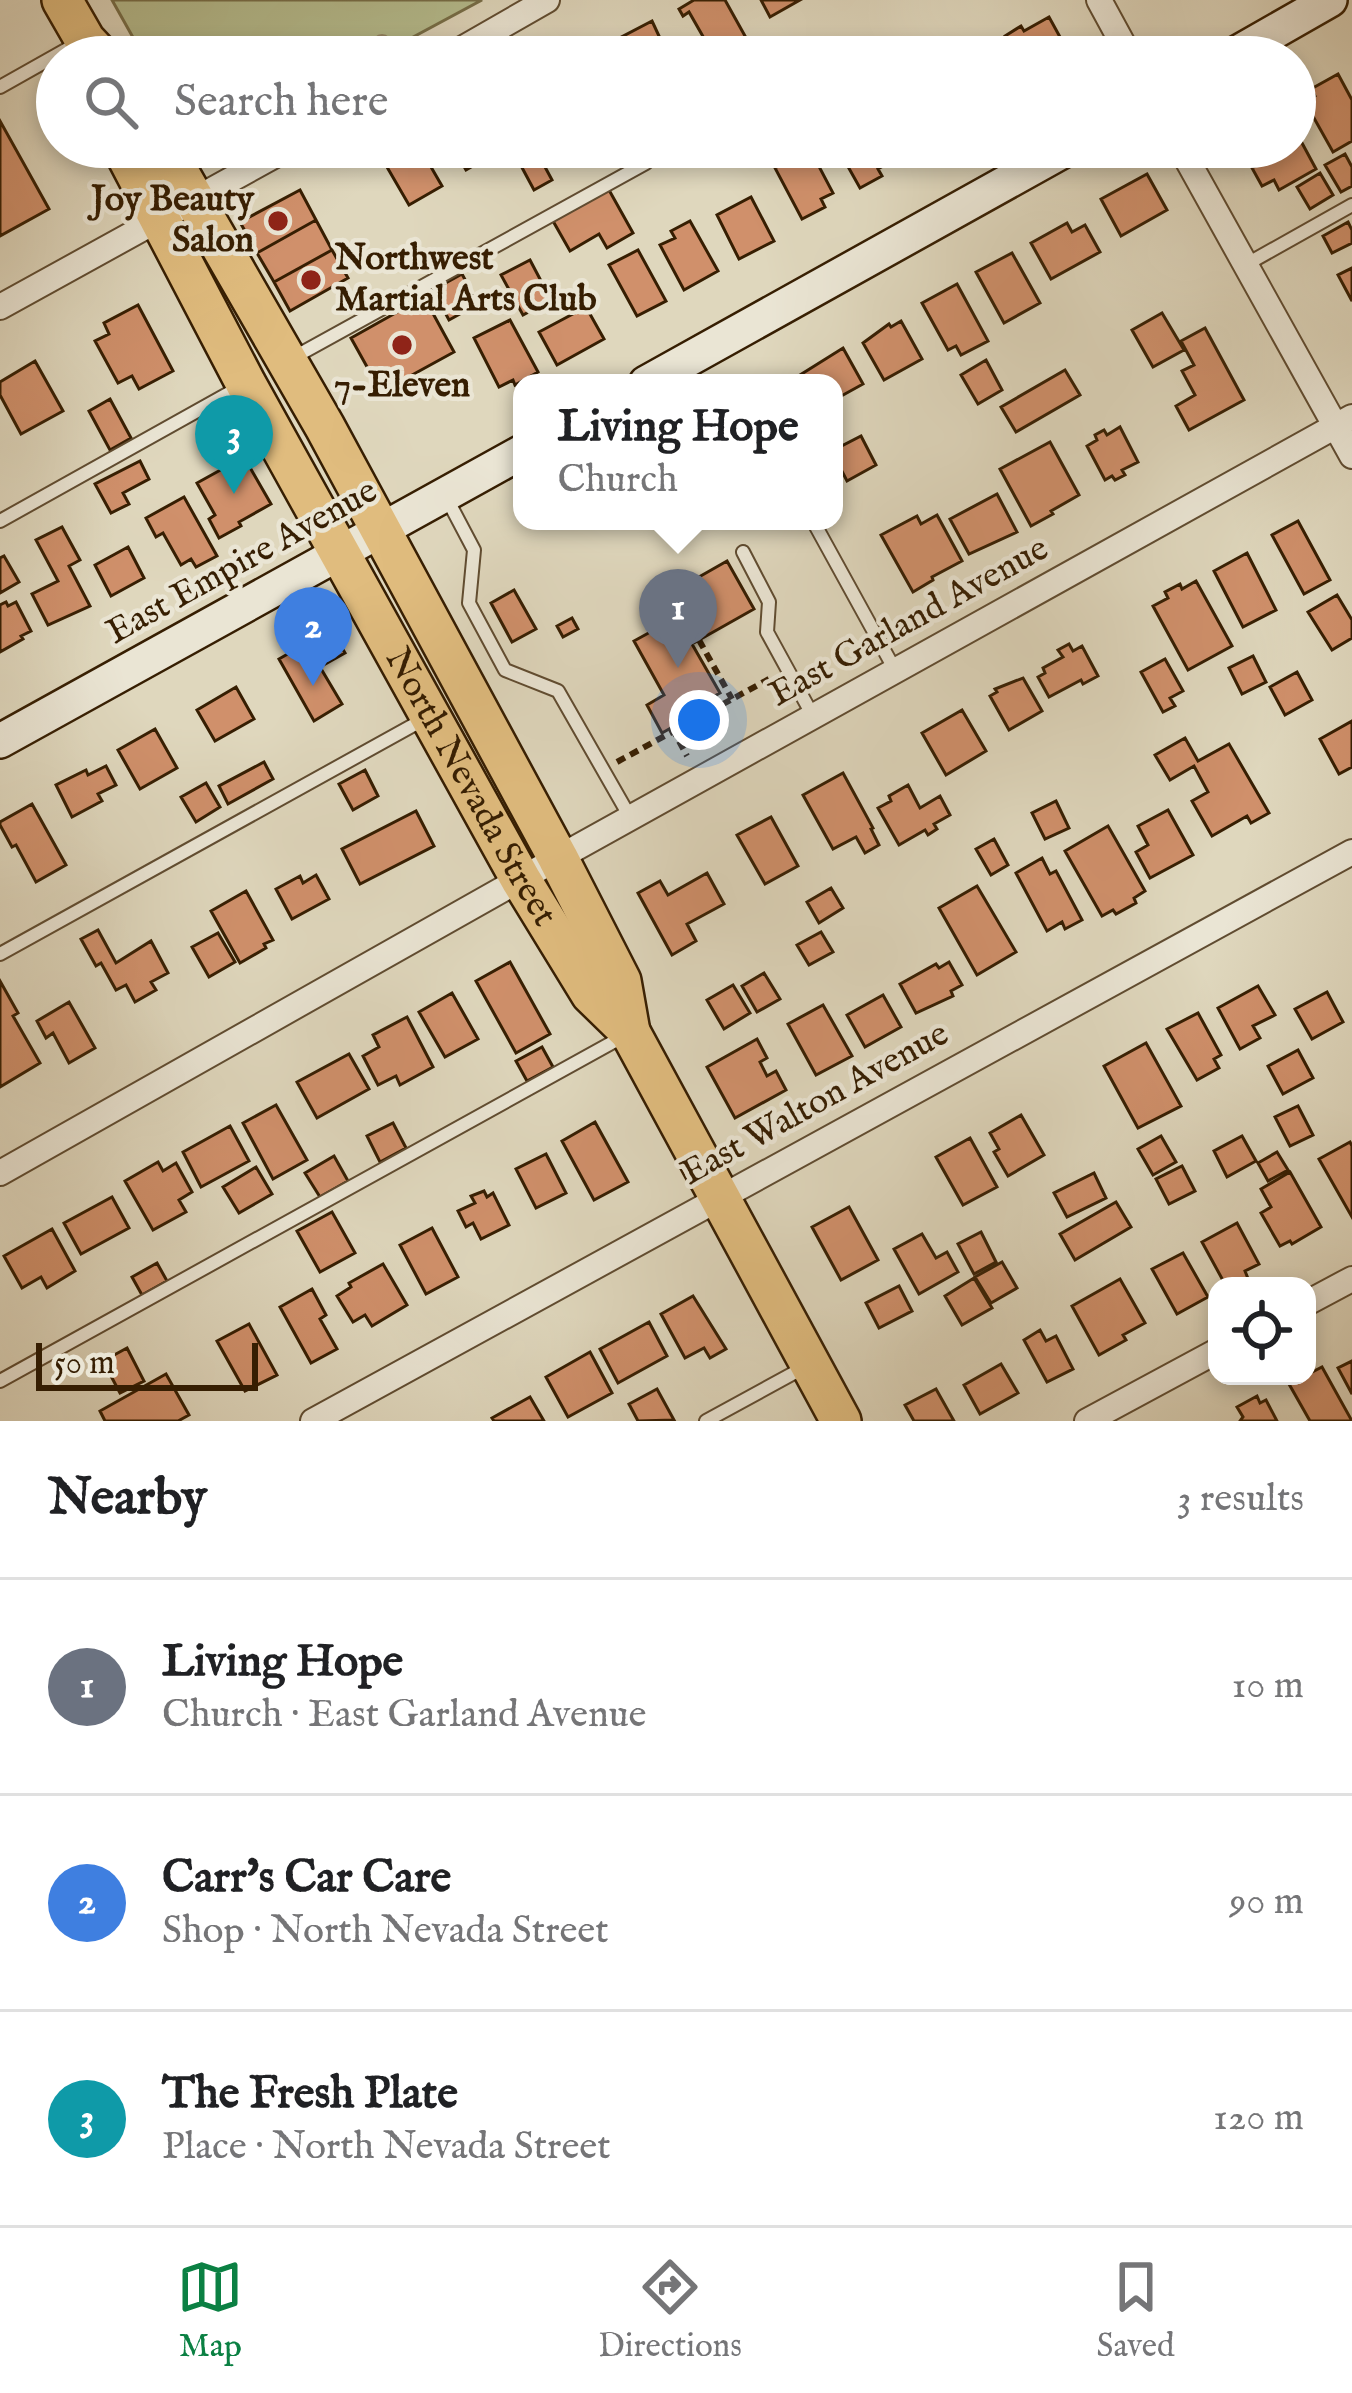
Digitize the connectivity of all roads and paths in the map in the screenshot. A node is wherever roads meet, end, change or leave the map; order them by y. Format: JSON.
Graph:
{"nodes":[{"id":1,"x":62,"y":0,"type":"edge"},
{"id":2,"x":547,"y":0,"type":"edge"},
{"id":3,"x":1099,"y":0,"type":"edge"},
{"id":4,"x":1330,"y":0,"type":"edge"},
{"id":5,"x":82,"y":36,"type":"edge"},
{"id":6,"x":484,"y":36,"type":"edge"},
{"id":7,"x":1119,"y":36,"type":"edge"},
{"id":8,"x":1267,"y":36,"type":"edge"},
{"id":9,"x":36,"y":73,"type":"edge"},
{"id":10,"x":0,"y":87,"type":"edge"},
{"id":11,"x":141,"y":168,"type":"edge"},
{"id":12,"x":168,"y":168,"type":"edge"},
{"id":13,"x":252,"y":168,"type":"edge"},
{"id":14,"x":637,"y":168,"type":"edge"},
{"id":15,"x":1032,"y":168,"type":"edge"},
{"id":16,"x":1192,"y":168,"type":"edge"},
{"id":17,"x":1352,"y":205,"type":"edge"},
{"id":18,"x":177,"y":209,"type":"junction"},
{"id":19,"x":1246,"y":265,"type":"junction"},
{"id":20,"x":0,"y":308,"type":"edge"},
{"id":21,"x":288,"y":361,"type":"junction"},
{"id":22,"x":662,"y":374,"type":"edge"},
{"id":23,"x":246,"y":384,"type":"junction"},
{"id":24,"x":1344,"y":421,"type":"edge"},
{"id":25,"x":1352,"y":456,"type":"edge"},
{"id":26,"x":513,"y":457,"type":"edge"},
{"id":27,"x":444,"y":494,"type":"junction"},
{"id":28,"x":0,"y":521,"type":"edge"},
{"id":29,"x":381,"y":530,"type":"junction"},
{"id":30,"x":818,"y":530,"type":"edge"},
{"id":31,"x":743,"y":552,"type":"dead end"},
{"id":32,"x":338,"y":553,"type":"junction"},
{"id":33,"x":699,"y":640,"type":"dead end"},
{"id":34,"x":788,"y":669,"type":"junction"},
{"id":35,"x":896,"y":671,"type":"junction"},
{"id":36,"x":732,"y":699,"type":"junction"},
{"id":37,"x":813,"y":716,"type":"junction"},
{"id":38,"x":429,"y":717,"type":"junction"},
{"id":39,"x":673,"y":730,"type":"junction"},
{"id":40,"x":0,"y":741,"type":"edge"},
{"id":41,"x":689,"y":759,"type":"dead end"},
{"id":42,"x":603,"y":770,"type":"junction"},
{"id":43,"x":631,"y":818,"type":"junction"},
{"id":44,"x":1352,"y":852,"type":"edge"},
{"id":45,"x":558,"y":858,"type":"junction"},
{"id":46,"x":521,"y":880,"type":"junction"},
{"id":47,"x":0,"y":954,"type":"edge"},
{"id":48,"x":630,"y":1032,"type":"junction"},
{"id":49,"x":0,"y":1173,"type":"edge"},
{"id":50,"x":719,"y":1196,"type":"junction"},
{"id":51,"x":1352,"y":1279,"type":"edge"},
{"id":52,"x":1316,"y":1298,"type":"edge"},
{"id":53,"x":1208,"y":1357,"type":"edge"},
{"id":54,"x":809,"y":1364,"type":"junction"},
{"id":55,"x":0,"y":1382,"type":"edge"},
{"id":56,"x":313,"y":1421,"type":"edge"},
{"id":57,"x":706,"y":1421,"type":"edge"},
{"id":58,"x":841,"y":1421,"type":"edge"},
{"id":59,"x":1087,"y":1421,"type":"edge"}],
"edges":[{"from":1,"to":5,"type":"main road"},
{"from":2,"to":6,"type":"street"},
{"from":3,"to":7,"type":"street"},
{"from":4,"to":8,"type":"street"},
{"from":9,"to":10,"type":"lane"},
{"from":11,"to":18,"type":"main road","name":"North Nevada Street"},
{"from":12,"to":18,"type":"main road","name":"North Nevada Street"},
{"from":13,"to":18,"type":"street"},
{"from":14,"to":21,"type":"lane"},
{"from":15,"to":22,"type":"street"},
{"from":16,"to":19,"type":"street"},
{"from":17,"to":19,"type":"lane"},
{"from":18,"to":20,"type":"street"},
{"from":18,"to":21,"type":"main road","name":"North Nevada Street"},
{"from":18,"to":23,"type":"main road","name":"North Nevada Street"},
{"from":19,"to":24,"type":"street"},
{"from":21,"to":29,"type":"main road","name":"North Nevada Street"},
{"from":23,"to":28,"type":"lane"},
{"from":23,"to":32,"type":"main road","name":"North Nevada Street"},
{"from":24,"to":25,"type":"street"},
{"from":24,"to":35,"type":"street","name":"East Garland Avenue"},
{"from":26,"to":27,"type":"street","name":"East Empire Avenue"},
{"from":27,"to":29,"type":"street","name":"East Empire Avenue"},
{"from":27,"to":42,"type":"lane"},
{"from":29,"to":32,"type":"street","name":"East Empire Avenue"},
{"from":29,"to":45,"type":"main road","name":"North Nevada Street"},
{"from":30,"to":35,"type":"lane"},
{"from":31,"to":34,"type":"lane"},
{"from":32,"to":38,"type":"main road","name":"North Nevada Street"},
{"from":32,"to":40,"type":"street","name":"East Empire Avenue"},
{"from":33,"to":36,"type":"path"},
{"from":34,"to":36,"type":"path"},
{"from":34,"to":37,"type":"lane"},
{"from":35,"to":37,"type":"street","name":"East Garland Avenue"},
{"from":36,"to":39,"type":"path"},
{"from":37,"to":43,"type":"street","name":"East Garland Avenue"},
{"from":38,"to":46,"type":"main road","name":"North Nevada Street"},
{"from":38,"to":47,"type":"lane"},
{"from":39,"to":41,"type":"path"},
{"from":39,"to":42,"type":"path"},
{"from":42,"to":43,"type":"lane"},
{"from":43,"to":45,"type":"street","name":"East Garland Avenue"},
{"from":44,"to":50,"type":"street","name":"East Walton Avenue"},
{"from":45,"to":46,"type":"street","name":"East Garland Avenue"},
{"from":45,"to":48,"type":"main road","name":"North Nevada Street"},
{"from":46,"to":48,"type":"main road","name":"North Nevada Street"},
{"from":46,"to":49,"type":"street","name":"East Garland Avenue"},
{"from":48,"to":50,"type":"main road","name":"North Nevada Street"},
{"from":48,"to":55,"type":"lane"},
{"from":50,"to":54,"type":"main road","name":"North Nevada Street"},
{"from":50,"to":56,"type":"street","name":"East Walton Avenue"},
{"from":51,"to":52,"type":"street"},
{"from":53,"to":59,"type":"street"},
{"from":54,"to":57,"type":"lane"},
{"from":54,"to":58,"type":"main road","name":"North Nevada Street"}]}
